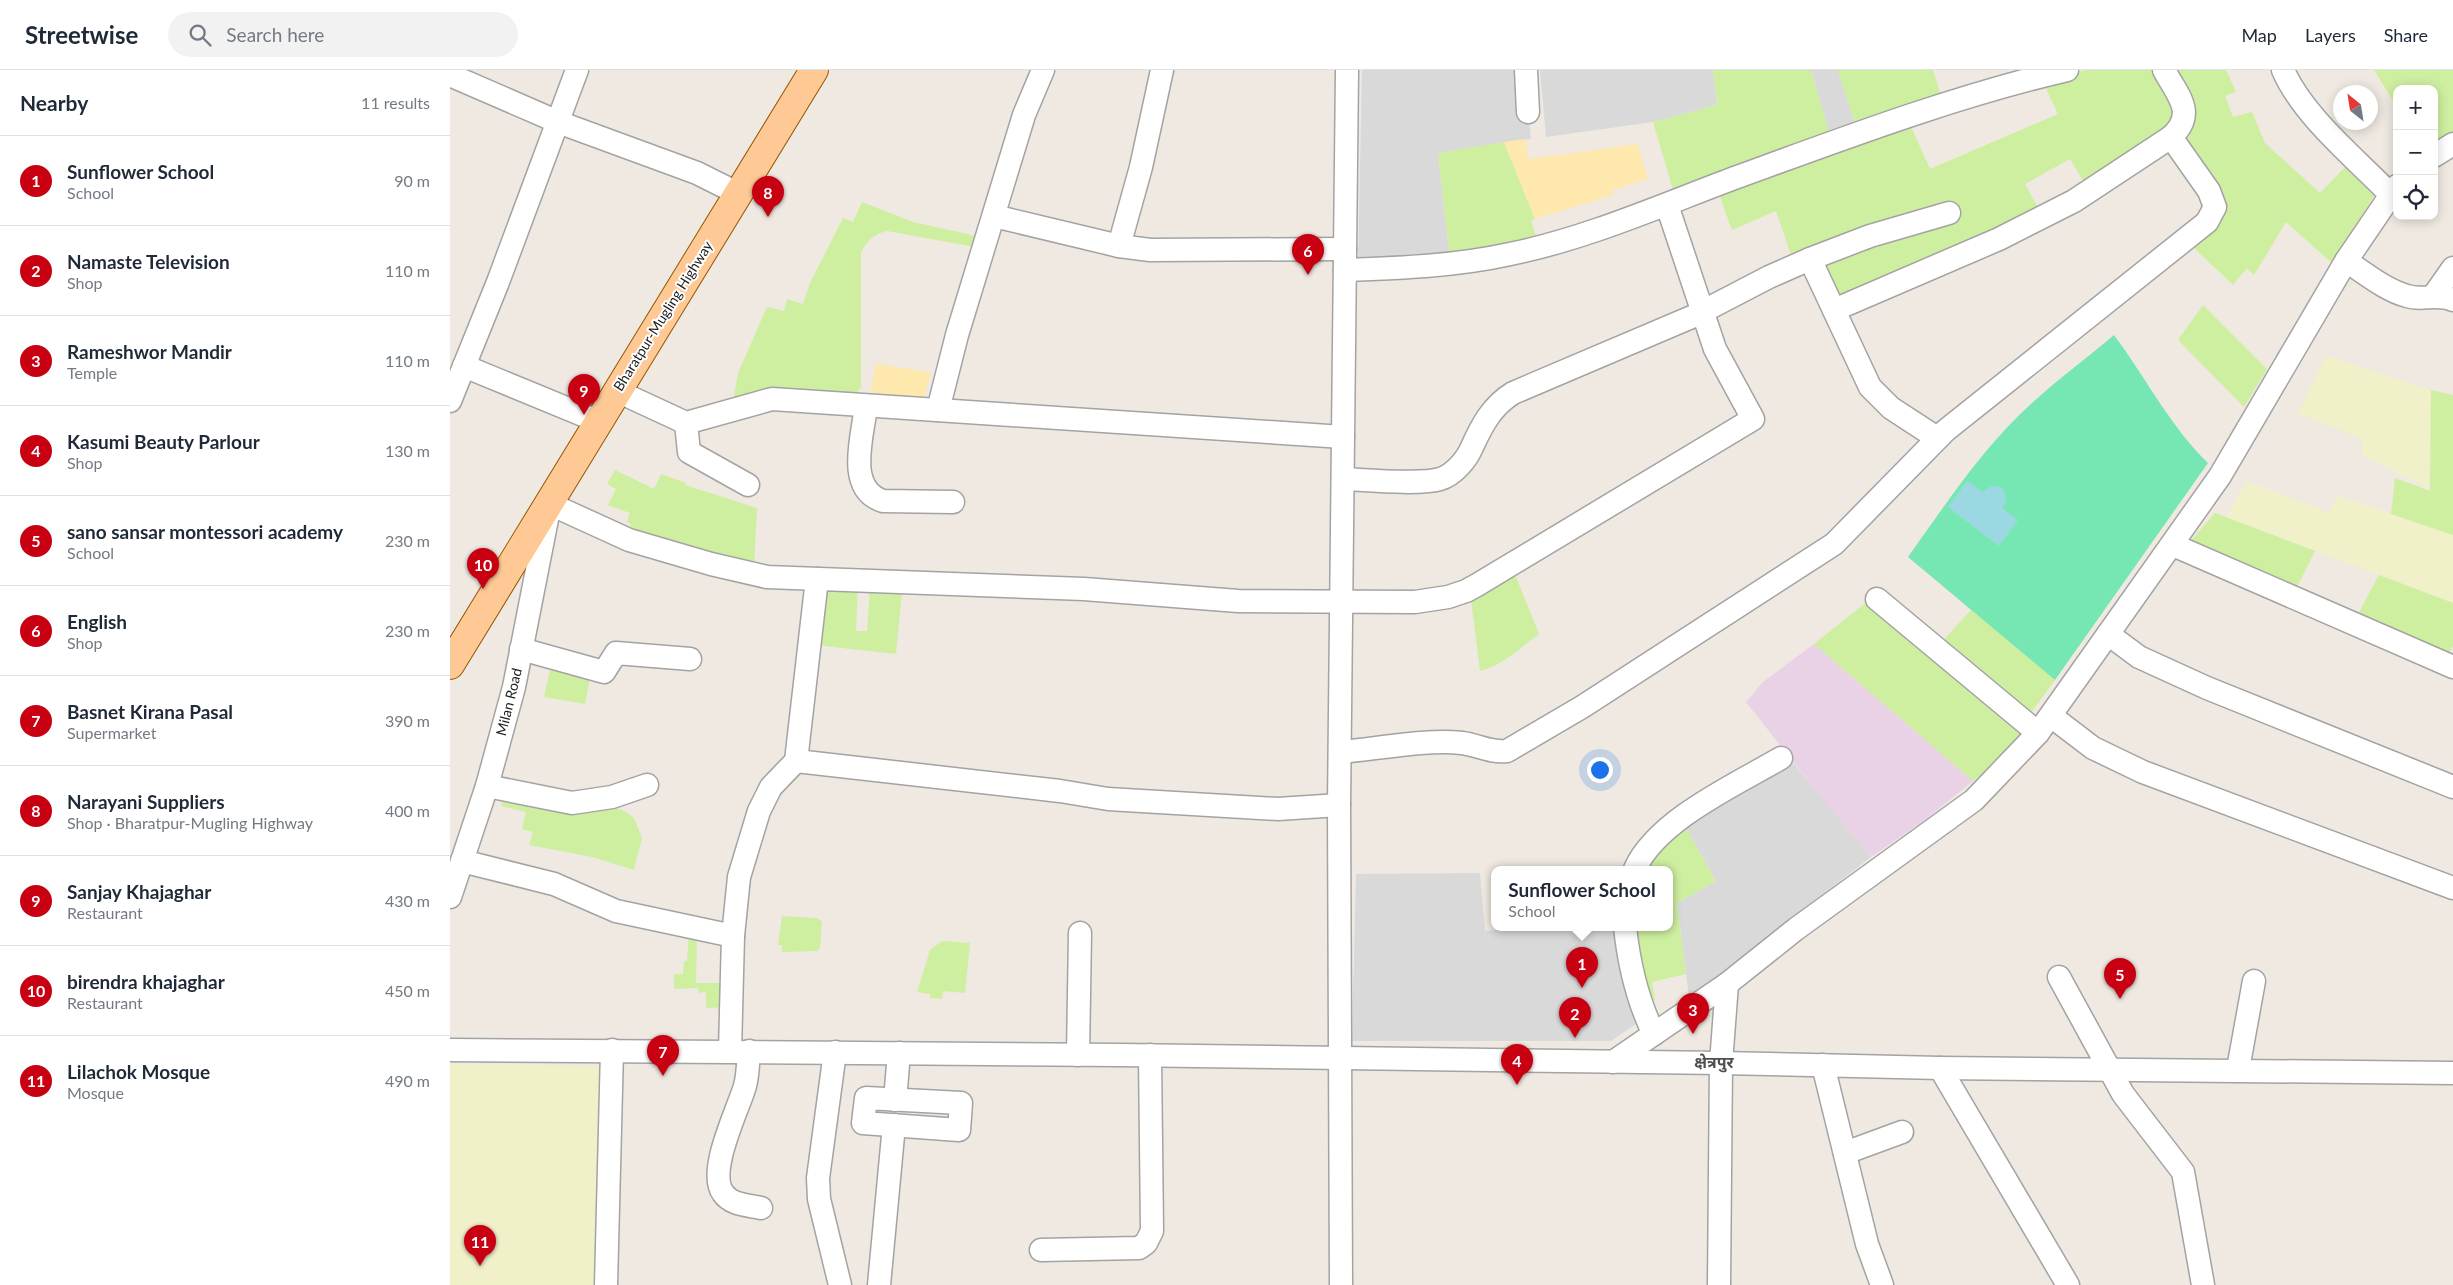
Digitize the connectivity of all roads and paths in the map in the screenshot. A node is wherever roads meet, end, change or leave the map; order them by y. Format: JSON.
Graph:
{"nodes":[{"id":1,"x":577,"y":70,"type":"edge"},
{"id":2,"x":814,"y":70,"type":"edge"},
{"id":3,"x":1043,"y":70,"type":"edge"},
{"id":4,"x":1162,"y":70,"type":"edge"},
{"id":5,"x":1347,"y":70,"type":"edge"},
{"id":6,"x":1526,"y":70,"type":"edge"},
{"id":7,"x":2067,"y":70,"type":"edge"},
{"id":8,"x":2164,"y":70,"type":"edge"},
{"id":9,"x":2283,"y":70,"type":"edge"},
{"id":10,"x":450,"y":75,"type":"edge"},
{"id":11,"x":1528,"y":112,"type":"dead end"},
{"id":12,"x":558,"y":122,"type":"junction"},
{"id":13,"x":2171,"y":137,"type":"junction"},
{"id":14,"x":2453,"y":144,"type":"edge"},
{"id":15,"x":2438,"y":153,"type":"edge"},
{"id":16,"x":2393,"y":189,"type":"edge"},
{"id":17,"x":2393,"y":191,"type":"edge"},
{"id":18,"x":739,"y":194,"type":"junction"},
{"id":19,"x":1667,"y":204,"type":"junction"},
{"id":20,"x":1949,"y":214,"type":"dead end"},
{"id":21,"x":994,"y":216,"type":"junction"},
{"id":22,"x":1119,"y":246,"type":"junction"},
{"id":23,"x":1810,"y":259,"type":"junction"},
{"id":24,"x":1345,"y":260,"type":"junction"},
{"id":25,"x":2346,"y":261,"type":"junction"},
{"id":26,"x":2453,"y":268,"type":"edge"},
{"id":27,"x":2443,"y":298,"type":"edge"},
{"id":28,"x":1703,"y":310,"type":"junction"},
{"id":29,"x":1834,"y":310,"type":"junction"},
{"id":30,"x":464,"y":366,"type":"junction"},
{"id":31,"x":617,"y":391,"type":"junction"},
{"id":32,"x":450,"y":401,"type":"edge"},
{"id":33,"x":866,"y":406,"type":"junction"},
{"id":34,"x":938,"y":410,"type":"junction"},
{"id":35,"x":600,"y":422,"type":"junction"},
{"id":36,"x":686,"y":423,"type":"junction"},
{"id":37,"x":1344,"y":437,"type":"junction"},
{"id":38,"x":1937,"y":438,"type":"junction"},
{"id":39,"x":1344,"y":479,"type":"junction"},
{"id":40,"x":748,"y":485,"type":"dead end"},
{"id":41,"x":953,"y":502,"type":"dead end"},
{"id":42,"x":550,"y":504,"type":"junction"},
{"id":43,"x":2173,"y":545,"type":"junction"},
{"id":44,"x":817,"y":579,"type":"junction"},
{"id":45,"x":1877,"y":599,"type":"dead end"},
{"id":46,"x":1342,"y":601,"type":"junction"},
{"id":47,"x":2108,"y":634,"type":"junction"},
{"id":48,"x":521,"y":649,"type":"junction"},
{"id":49,"x":690,"y":660,"type":"dead end"},
{"id":50,"x":450,"y":665,"type":"edge"},
{"id":51,"x":2453,"y":667,"type":"edge"},
{"id":52,"x":2045,"y":725,"type":"junction"},
{"id":53,"x":1341,"y":752,"type":"junction"},
{"id":54,"x":1781,"y":758,"type":"dead end"},
{"id":55,"x":796,"y":761,"type":"junction"},
{"id":56,"x":647,"y":785,"type":"dead end"},
{"id":57,"x":487,"y":786,"type":"junction"},
{"id":58,"x":2453,"y":787,"type":"edge"},
{"id":59,"x":1339,"y":805,"type":"junction"},
{"id":60,"x":462,"y":861,"type":"junction"},
{"id":61,"x":1638,"y":866,"type":"edge"},
{"id":62,"x":2453,"y":888,"type":"edge"},
{"id":63,"x":450,"y":897,"type":"edge"},
{"id":64,"x":1626,"y":931,"type":"edge"},
{"id":65,"x":1080,"y":932,"type":"dead end"},
{"id":66,"x":733,"y":936,"type":"junction"},
{"id":67,"x":2059,"y":977,"type":"dead end"},
{"id":68,"x":2254,"y":981,"type":"dead end"},
{"id":69,"x":1726,"y":984,"type":"junction"},
{"id":70,"x":1654,"y":1034,"type":"junction"},
{"id":71,"x":450,"y":1050,"type":"edge"},
{"id":72,"x":612,"y":1050,"type":"junction"},
{"id":73,"x":739,"y":1051,"type":"junction"},
{"id":74,"x":835,"y":1052,"type":"junction"},
{"id":75,"x":899,"y":1053,"type":"junction"},
{"id":76,"x":1078,"y":1055,"type":"junction"},
{"id":77,"x":1150,"y":1055,"type":"junction"},
{"id":78,"x":1339,"y":1059,"type":"junction"},
{"id":79,"x":1613,"y":1062,"type":"junction"},
{"id":80,"x":1721,"y":1062,"type":"junction"},
{"id":81,"x":1823,"y":1065,"type":"junction"},
{"id":82,"x":1940,"y":1068,"type":"junction"},
{"id":83,"x":2108,"y":1068,"type":"junction"},
{"id":84,"x":2238,"y":1070,"type":"junction"},
{"id":85,"x":2453,"y":1073,"type":"edge"},
{"id":86,"x":895,"y":1100,"type":"junction"},
{"id":87,"x":894,"y":1125,"type":"junction"},
{"id":88,"x":1902,"y":1132,"type":"dead end"},
{"id":89,"x":1845,"y":1154,"type":"junction"},
{"id":90,"x":761,"y":1208,"type":"dead end"},
{"id":91,"x":1042,"y":1250,"type":"dead end"},
{"id":92,"x":606,"y":1285,"type":"edge"},
{"id":93,"x":840,"y":1285,"type":"edge"},
{"id":94,"x":879,"y":1285,"type":"edge"},
{"id":95,"x":1340,"y":1285,"type":"edge"},
{"id":96,"x":1718,"y":1285,"type":"edge"},
{"id":97,"x":1882,"y":1285,"type":"edge"},
{"id":98,"x":2068,"y":1285,"type":"edge"},
{"id":99,"x":2203,"y":1285,"type":"edge"}],
"edges":[{"from":1,"to":12,"type":"street"},
{"from":2,"to":18,"type":"main road","name":"Bharatpur-Mugling Highway"},
{"from":3,"to":21,"type":"street"},
{"from":4,"to":22,"type":"street"},
{"from":5,"to":24,"type":"street"},
{"from":6,"to":11,"type":"street"},
{"from":7,"to":19,"type":"street"},
{"from":8,"to":13,"type":"street"},
{"from":9,"to":16,"type":"street"},
{"from":10,"to":12,"type":"street"},
{"from":12,"to":18,"type":"street"},
{"from":12,"to":30,"type":"street"},
{"from":13,"to":29,"type":"street"},
{"from":13,"to":38,"type":"street"},
{"from":14,"to":15,"type":"street"},
{"from":17,"to":25,"type":"street"},
{"from":18,"to":31,"type":"main road","name":"Bharatpur-Mugling Highway"},
{"from":19,"to":24,"type":"street"},
{"from":19,"to":28,"type":"street"},
{"from":20,"to":23,"type":"street"},
{"from":21,"to":22,"type":"street"},
{"from":21,"to":34,"type":"street"},
{"from":22,"to":24,"type":"street"},
{"from":23,"to":28,"type":"street"},
{"from":23,"to":29,"type":"street"},
{"from":24,"to":37,"type":"street"},
{"from":25,"to":27,"type":"street"},
{"from":25,"to":43,"type":"street"},
{"from":26,"to":27,"type":"street"},
{"from":28,"to":39,"type":"street"},
{"from":28,"to":46,"type":"street"},
{"from":29,"to":38,"type":"street"},
{"from":30,"to":32,"type":"street"},
{"from":30,"to":35,"type":"street"},
{"from":31,"to":35,"type":"main road","name":"Bharatpur-Mugling Highway"},
{"from":31,"to":36,"type":"street"},
{"from":33,"to":34,"type":"street"},
{"from":33,"to":36,"type":"street"},
{"from":33,"to":41,"type":"street"},
{"from":34,"to":37,"type":"street"},
{"from":35,"to":42,"type":"main road","name":"Bharatpur-Mugling Highway"},
{"from":36,"to":40,"type":"street"},
{"from":37,"to":39,"type":"street"},
{"from":38,"to":53,"type":"street"},
{"from":39,"to":46,"type":"street"},
{"from":42,"to":44,"type":"street"},
{"from":42,"to":48,"type":"street","name":"Milan Road"},
{"from":42,"to":50,"type":"main road","name":"Bharatpur-Mugling Highway"},
{"from":43,"to":47,"type":"street"},
{"from":43,"to":51,"type":"street"},
{"from":44,"to":46,"type":"street"},
{"from":44,"to":55,"type":"street"},
{"from":45,"to":52,"type":"street"},
{"from":46,"to":53,"type":"street"},
{"from":47,"to":52,"type":"street"},
{"from":47,"to":58,"type":"street"},
{"from":48,"to":49,"type":"street"},
{"from":48,"to":57,"type":"street","name":"Milan Road"},
{"from":52,"to":62,"type":"street"},
{"from":52,"to":69,"type":"street"},
{"from":53,"to":59,"type":"street"},
{"from":54,"to":61,"type":"street"},
{"from":55,"to":59,"type":"street"},
{"from":55,"to":66,"type":"street"},
{"from":56,"to":57,"type":"street"},
{"from":57,"to":60,"type":"street","name":"Milan Road"},
{"from":59,"to":78,"type":"street"},
{"from":60,"to":63,"type":"street","name":"Milan Road"},
{"from":60,"to":66,"type":"street"},
{"from":64,"to":70,"type":"street"},
{"from":65,"to":76,"type":"street"},
{"from":66,"to":73,"type":"street"},
{"from":67,"to":83,"type":"street"},
{"from":68,"to":84,"type":"street"},
{"from":69,"to":70,"type":"street"},
{"from":69,"to":80,"type":"street"},
{"from":70,"to":79,"type":"street"},
{"from":71,"to":72,"type":"street"},
{"from":72,"to":73,"type":"street"},
{"from":72,"to":92,"type":"street"},
{"from":73,"to":74,"type":"street"},
{"from":73,"to":90,"type":"street"},
{"from":74,"to":75,"type":"street"},
{"from":74,"to":93,"type":"street"},
{"from":75,"to":76,"type":"street"},
{"from":75,"to":86,"type":"street"},
{"from":76,"to":77,"type":"street"},
{"from":77,"to":78,"type":"street"},
{"from":77,"to":91,"type":"street"},
{"from":78,"to":79,"type":"street"},
{"from":78,"to":95,"type":"street"},
{"from":79,"to":80,"type":"street"},
{"from":80,"to":81,"type":"street"},
{"from":80,"to":96,"type":"street"},
{"from":81,"to":82,"type":"street"},
{"from":81,"to":89,"type":"street"},
{"from":82,"to":83,"type":"street"},
{"from":82,"to":98,"type":"street"},
{"from":83,"to":84,"type":"street"},
{"from":83,"to":99,"type":"street"},
{"from":84,"to":85,"type":"street"},
{"from":86,"to":87,"type":"street"},
{"from":86,"to":87,"type":"street"},
{"from":87,"to":94,"type":"street"},
{"from":88,"to":89,"type":"street"},
{"from":89,"to":97,"type":"street"}]}
